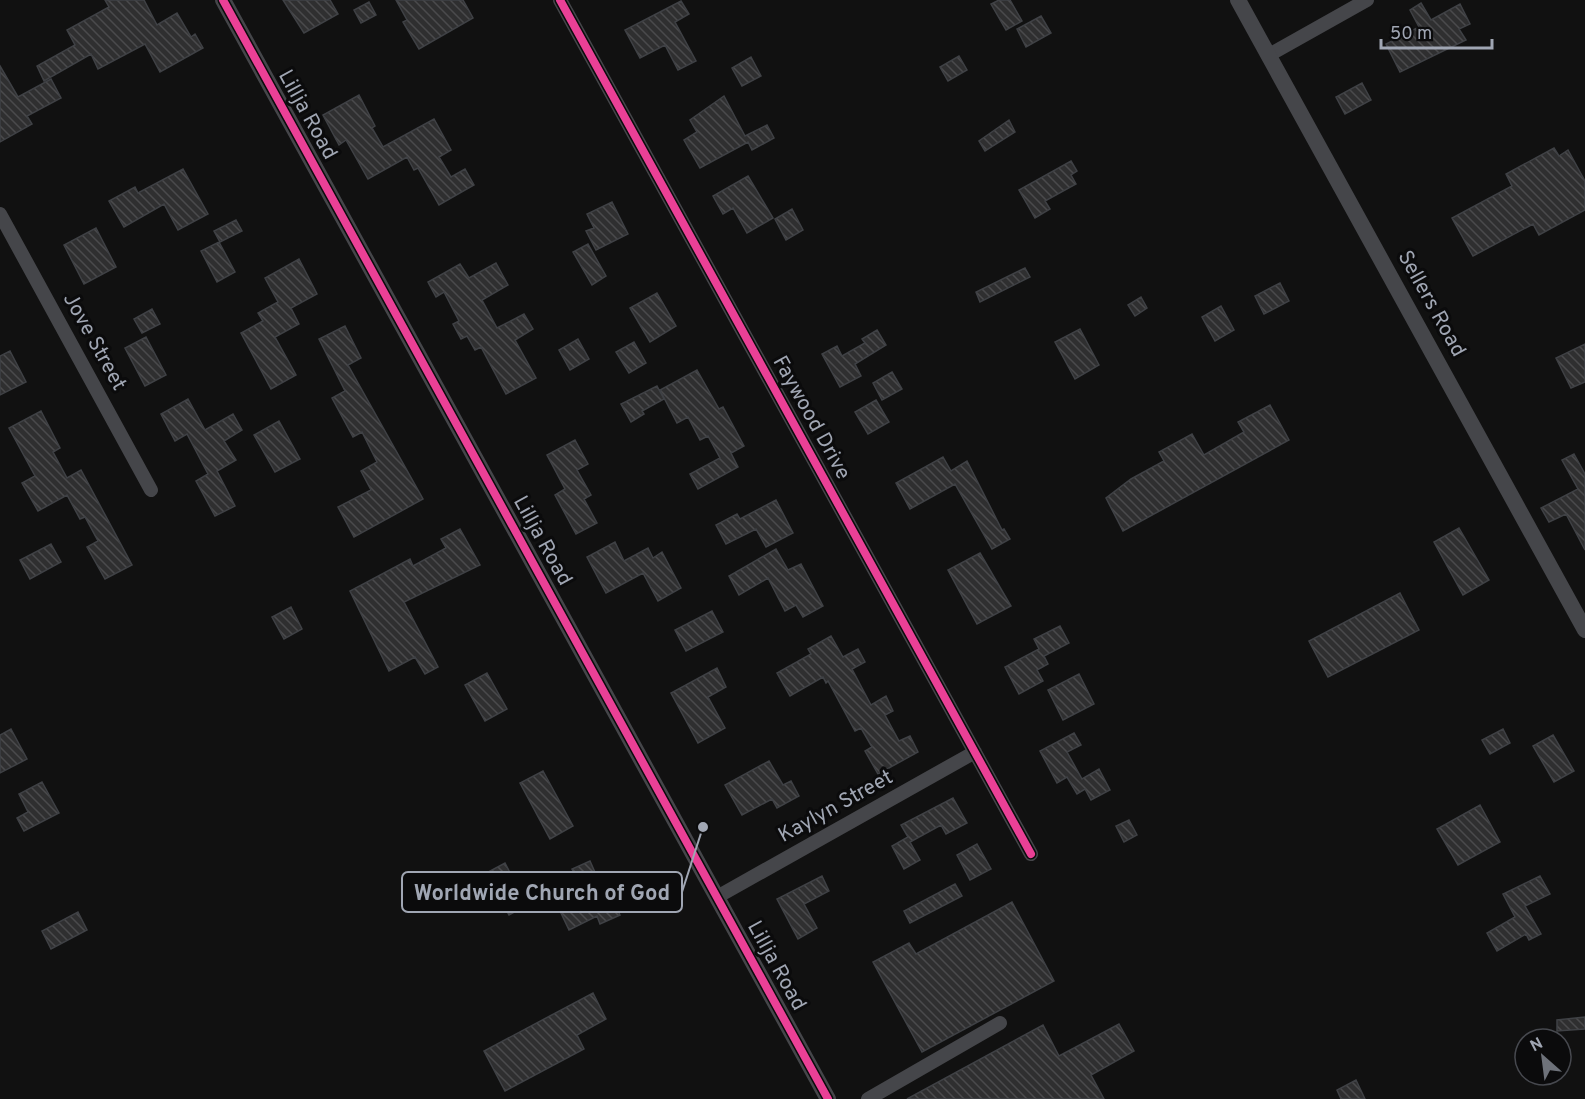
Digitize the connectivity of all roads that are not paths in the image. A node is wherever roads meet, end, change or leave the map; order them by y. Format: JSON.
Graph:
{"nodes":[{"id":1,"x":223,"y":0,"type":"edge"},
{"id":2,"x":560,"y":0,"type":"edge"},
{"id":3,"x":1238,"y":0,"type":"edge"},
{"id":4,"x":1366,"y":0,"type":"edge"},
{"id":5,"x":1269,"y":55,"type":"junction"},
{"id":6,"x":0,"y":214,"type":"edge"},
{"id":7,"x":151,"y":490,"type":"dead end"},
{"id":8,"x":1585,"y":630,"type":"edge"},
{"id":9,"x":975,"y":752,"type":"junction"},
{"id":10,"x":1031,"y":854,"type":"dead end"},
{"id":11,"x":717,"y":897,"type":"junction"},
{"id":12,"x":1000,"y":1023,"type":"dead end"},
{"id":13,"x":828,"y":1099,"type":"edge"},
{"id":14,"x":868,"y":1099,"type":"edge"}],
"edges":[{"from":1,"to":11,"type":"street","name":"Lillja Road"},
{"from":2,"to":9,"type":"street","name":"Faywood Drive"},
{"from":3,"to":5,"type":"street","name":"Sellers Road"},
{"from":4,"to":5,"type":"street"},
{"from":5,"to":8,"type":"street","name":"Sellers Road"},
{"from":6,"to":7,"type":"street","name":"Jove Street"},
{"from":9,"to":10,"type":"street","name":"Faywood Drive"},
{"from":9,"to":11,"type":"street","name":"Kaylyn Street"},
{"from":11,"to":13,"type":"street","name":"Lillja Road"},
{"from":12,"to":14,"type":"street"}]}
